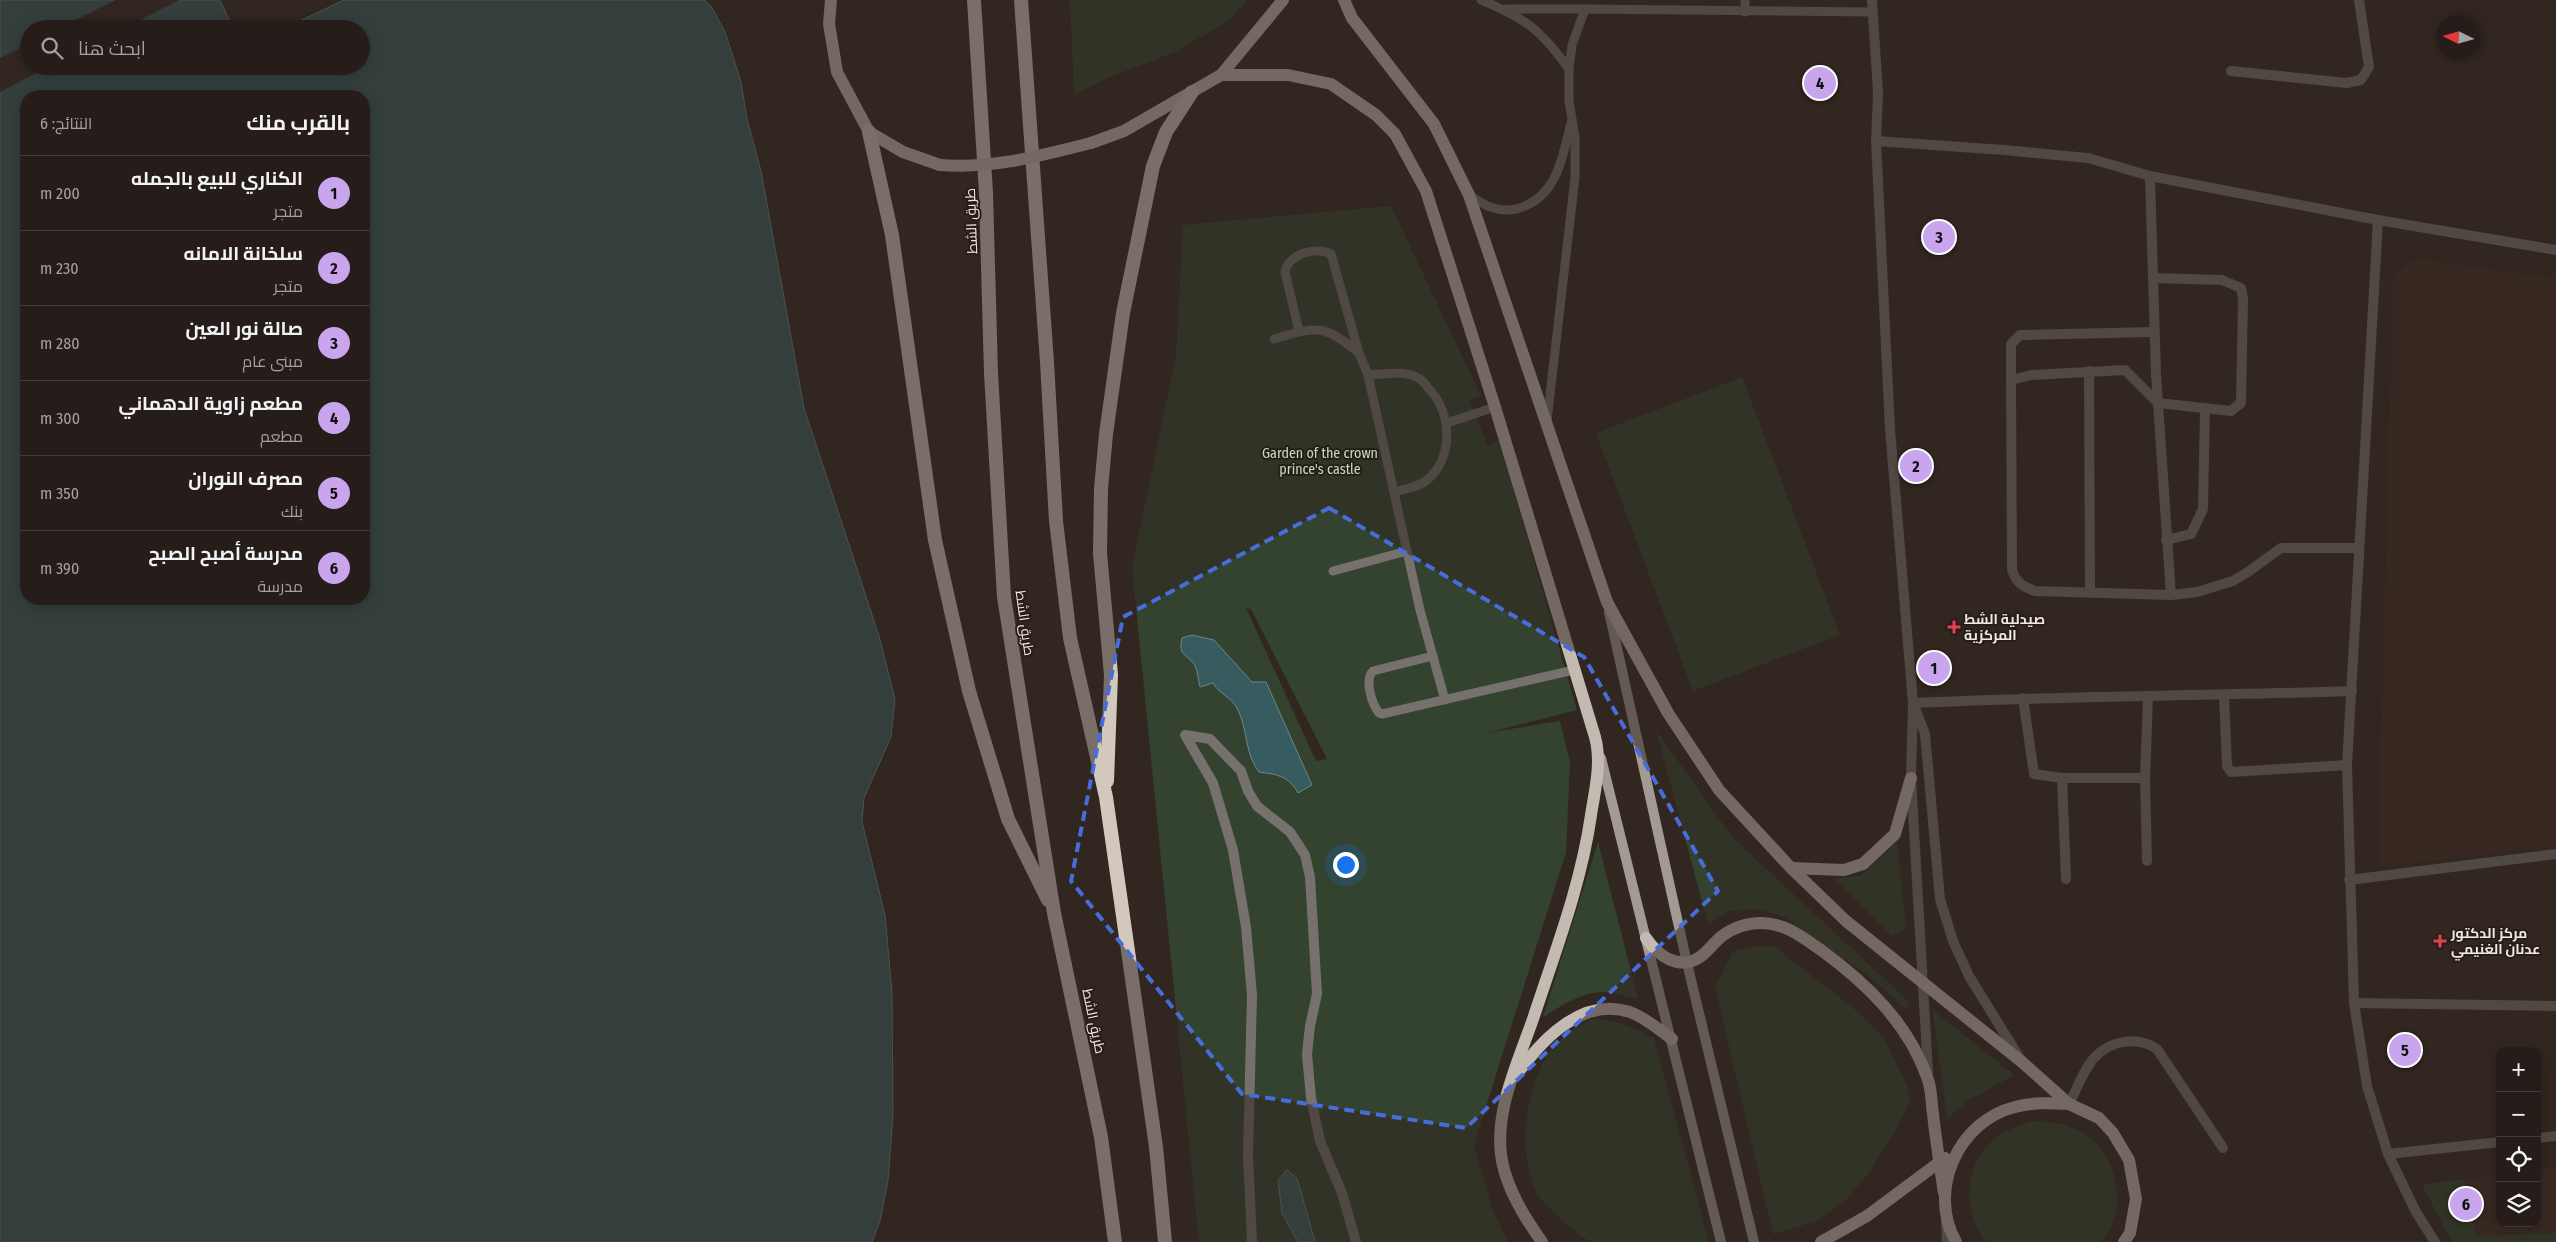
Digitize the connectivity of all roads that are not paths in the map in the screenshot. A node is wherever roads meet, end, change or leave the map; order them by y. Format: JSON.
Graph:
{"nodes":[{"id":1,"x":830,"y":0,"type":"edge"},
{"id":2,"x":974,"y":0,"type":"edge"},
{"id":3,"x":1021,"y":0,"type":"edge"},
{"id":4,"x":1283,"y":0,"type":"edge"},
{"id":5,"x":1344,"y":0,"type":"edge"},
{"id":6,"x":1481,"y":0,"type":"edge"},
{"id":7,"x":1745,"y":0,"type":"edge"},
{"id":8,"x":1872,"y":0,"type":"edge"},
{"id":9,"x":2359,"y":0,"type":"edge"},
{"id":10,"x":1501,"y":8,"type":"junction"},
{"id":11,"x":1584,"y":10,"type":"junction"},
{"id":12,"x":1745,"y":12,"type":"junction"},
{"id":13,"x":1871,"y":12,"type":"junction"},
{"id":14,"x":1568,"y":69,"type":"junction"},
{"id":15,"x":2231,"y":71,"type":"dead end"},
{"id":16,"x":1222,"y":75,"type":"junction"},
{"id":17,"x":1192,"y":92,"type":"junction"},
{"id":18,"x":1573,"y":118,"type":"junction"},
{"id":19,"x":869,"y":132,"type":"junction"},
{"id":20,"x":1876,"y":142,"type":"junction"},
{"id":21,"x":2150,"y":176,"type":"junction"},
{"id":22,"x":1469,"y":195,"type":"junction"},
{"id":23,"x":2378,"y":220,"type":"junction"},
{"id":24,"x":2556,"y":249,"type":"edge"},
{"id":25,"x":2153,"y":278,"type":"junction"},
{"id":26,"x":1299,"y":331,"type":"junction"},
{"id":27,"x":2154,"y":332,"type":"junction"},
{"id":28,"x":1274,"y":338,"type":"dead end"},
{"id":29,"x":1359,"y":353,"type":"junction"},
{"id":30,"x":2088,"y":371,"type":"junction"},
{"id":31,"x":1368,"y":375,"type":"junction"},
{"id":32,"x":2011,"y":380,"type":"junction"},
{"id":33,"x":2158,"y":403,"type":"junction"},
{"id":34,"x":1495,"y":407,"type":"junction"},
{"id":35,"x":2205,"y":408,"type":"junction"},
{"id":36,"x":1547,"y":421,"type":"junction"},
{"id":37,"x":1447,"y":423,"type":"junction"},
{"id":38,"x":1394,"y":492,"type":"junction"},
{"id":39,"x":2166,"y":540,"type":"junction"},
{"id":40,"x":2359,"y":548,"type":"junction"},
{"id":41,"x":1407,"y":551,"type":"junction"},
{"id":42,"x":1333,"y":571,"type":"dead end"},
{"id":43,"x":2090,"y":593,"type":"junction"},
{"id":44,"x":2171,"y":595,"type":"junction"},
{"id":45,"x":1607,"y":602,"type":"junction"},
{"id":46,"x":1433,"y":656,"type":"junction"},
{"id":47,"x":1574,"y":670,"type":"junction"},
{"id":48,"x":2352,"y":691,"type":"junction"},
{"id":49,"x":2224,"y":695,"type":"junction"},
{"id":50,"x":2023,"y":698,"type":"junction"},
{"id":51,"x":2148,"y":698,"type":"junction"},
{"id":52,"x":1445,"y":700,"type":"junction"},
{"id":53,"x":1913,"y":703,"type":"junction"},
{"id":54,"x":1600,"y":754,"type":"junction"},
{"id":55,"x":2347,"y":765,"type":"junction"},
{"id":56,"x":1911,"y":778,"type":"junction"},
{"id":57,"x":2062,"y":778,"type":"junction"},
{"id":58,"x":2145,"y":778,"type":"junction"},
{"id":59,"x":1106,"y":797,"type":"junction"},
{"id":60,"x":2556,"y":854,"type":"edge"},
{"id":61,"x":2148,"y":861,"type":"dead end"},
{"id":62,"x":1791,"y":868,"type":"junction"},
{"id":63,"x":2066,"y":879,"type":"dead end"},
{"id":64,"x":2348,"y":880,"type":"junction"},
{"id":65,"x":1054,"y":913,"type":"junction"},
{"id":66,"x":1646,"y":938,"type":"junction"},
{"id":67,"x":1687,"y":964,"type":"junction"},
{"id":68,"x":1921,"y":983,"type":"junction"},
{"id":69,"x":2354,"y":1003,"type":"junction"},
{"id":70,"x":2556,"y":1006,"type":"edge"},
{"id":71,"x":1672,"y":1039,"type":"junction"},
{"id":72,"x":2022,"y":1062,"type":"junction"},
{"id":73,"x":1928,"y":1078,"type":"junction"},
{"id":74,"x":1510,"y":1087,"type":"junction"},
{"id":75,"x":2069,"y":1104,"type":"junction"},
{"id":76,"x":2556,"y":1136,"type":"edge"},
{"id":77,"x":2541,"y":1138,"type":"edge"},
{"id":78,"x":1964,"y":1142,"type":"junction"},
{"id":79,"x":2496,"y":1142,"type":"edge"},
{"id":80,"x":2223,"y":1148,"type":"dead end"},
{"id":81,"x":2388,"y":1154,"type":"junction"},
{"id":82,"x":1939,"y":1162,"type":"junction"},
{"id":83,"x":1944,"y":1193,"type":"junction"},
{"id":84,"x":1946,"y":1220,"type":"junction"},
{"id":85,"x":2129,"y":1239,"type":"edge"},
{"id":86,"x":1115,"y":1242,"type":"edge"},
{"id":87,"x":1165,"y":1242,"type":"edge"},
{"id":88,"x":1252,"y":1242,"type":"edge"},
{"id":89,"x":1356,"y":1242,"type":"edge"},
{"id":90,"x":1542,"y":1242,"type":"edge"},
{"id":91,"x":1721,"y":1242,"type":"edge"},
{"id":92,"x":1754,"y":1242,"type":"edge"},
{"id":93,"x":1821,"y":1242,"type":"edge"},
{"id":94,"x":1947,"y":1242,"type":"edge"},
{"id":95,"x":1956,"y":1242,"type":"edge"},
{"id":96,"x":2435,"y":1242,"type":"edge"}],
"edges":[{"from":1,"to":19,"type":"main road"},
{"from":2,"to":65,"type":"highway","name":"طريق الشط"},
{"from":3,"to":59,"type":"highway"},
{"from":4,"to":16,"type":"main road"},
{"from":5,"to":22,"type":"main road"},
{"from":6,"to":10,"type":"lane"},
{"from":7,"to":12,"type":"lane"},
{"from":8,"to":13,"type":"street"},
{"from":9,"to":15,"type":"street"},
{"from":10,"to":11,"type":"lane"},
{"from":10,"to":14,"type":"lane"},
{"from":11,"to":12,"type":"lane"},
{"from":11,"to":14,"type":"lane"},
{"from":12,"to":13,"type":"lane"},
{"from":13,"to":20,"type":"street"},
{"from":14,"to":18,"type":"lane"},
{"from":16,"to":17,"type":"main road"},
{"from":16,"to":34,"type":"main road"},
{"from":17,"to":19,"type":"main road","bridge":true},
{"from":17,"to":59,"type":"highway"},
{"from":18,"to":22,"type":"lane"},
{"from":18,"to":36,"type":"lane"},
{"from":19,"to":65,"type":"highway"},
{"from":20,"to":21,"type":"street"},
{"from":20,"to":53,"type":"street"},
{"from":21,"to":23,"type":"street"},
{"from":21,"to":25,"type":"street"},
{"from":22,"to":36,"type":"main road"},
{"from":23,"to":24,"type":"street"},
{"from":23,"to":40,"type":"street"},
{"from":25,"to":27,"type":"street"},
{"from":25,"to":35,"type":"street"},
{"from":26,"to":28,"type":"lane"},
{"from":26,"to":29,"type":"lane"},
{"from":26,"to":29,"type":"lane"},
{"from":27,"to":32,"type":"street"},
{"from":27,"to":33,"type":"street"},
{"from":29,"to":31,"type":"lane"},
{"from":30,"to":32,"type":"street"},
{"from":30,"to":33,"type":"street"},
{"from":30,"to":43,"type":"street"},
{"from":31,"to":37,"type":"lane"},
{"from":31,"to":38,"type":"lane"},
{"from":32,"to":43,"type":"street"},
{"from":33,"to":35,"type":"street"},
{"from":33,"to":39,"type":"street"},
{"from":34,"to":37,"type":"lane"},
{"from":34,"to":47,"type":"main road"},
{"from":35,"to":39,"type":"street"},
{"from":36,"to":45,"type":"main road"},
{"from":37,"to":38,"type":"lane"},
{"from":38,"to":41,"type":"lane"},
{"from":39,"to":44,"type":"street"},
{"from":40,"to":44,"type":"street"},
{"from":40,"to":48,"type":"street"},
{"from":41,"to":42,"type":"lane"},
{"from":41,"to":46,"type":"lane"},
{"from":43,"to":44,"type":"street"},
{"from":45,"to":62,"type":"main road"},
{"from":45,"to":67,"type":"main road"},
{"from":46,"to":52,"type":"lane"},
{"from":46,"to":52,"type":"lane"},
{"from":47,"to":52,"type":"lane"},
{"from":47,"to":54,"type":"main road"},
{"from":48,"to":49,"type":"street"},
{"from":48,"to":55,"type":"street"},
{"from":49,"to":51,"type":"street"},
{"from":49,"to":55,"type":"street"},
{"from":50,"to":51,"type":"street"},
{"from":50,"to":53,"type":"street"},
{"from":50,"to":57,"type":"street"},
{"from":51,"to":58,"type":"street"},
{"from":53,"to":56,"type":"street"},
{"from":53,"to":72,"type":"street"},
{"from":54,"to":66,"type":"main road"},
{"from":54,"to":74,"type":"main road"},
{"from":55,"to":64,"type":"street"},
{"from":56,"to":62,"type":"main road"},
{"from":56,"to":68,"type":"street"},
{"from":57,"to":58,"type":"street"},
{"from":57,"to":63,"type":"street"},
{"from":58,"to":61,"type":"street"},
{"from":59,"to":87,"type":"highway"},
{"from":60,"to":64,"type":"street"},
{"from":62,"to":68,"type":"main road"},
{"from":64,"to":69,"type":"street"},
{"from":65,"to":86,"type":"highway","name":"طريق الشط"},
{"from":66,"to":67,"type":"main road"},
{"from":66,"to":71,"type":"main road"},
{"from":67,"to":73,"type":"main road"},
{"from":67,"to":92,"type":"main road"},
{"from":68,"to":72,"type":"main road"},
{"from":68,"to":73,"type":"street"},
{"from":69,"to":70,"type":"street"},
{"from":69,"to":81,"type":"street"},
{"from":71,"to":74,"type":"main road"},
{"from":71,"to":91,"type":"main road"},
{"from":72,"to":75,"type":"main road"},
{"from":73,"to":82,"type":"main road"},
{"from":74,"to":90,"type":"main road"},
{"from":75,"to":78,"type":"main road"},
{"from":75,"to":80,"type":"street"},
{"from":75,"to":85,"type":"main road"},
{"from":76,"to":77,"type":"street"},
{"from":78,"to":82,"type":"main road"},
{"from":78,"to":83,"type":"main road"},
{"from":79,"to":81,"type":"street"},
{"from":81,"to":96,"type":"street"},
{"from":82,"to":83,"type":"main road"},
{"from":82,"to":93,"type":"main road"},
{"from":83,"to":84,"type":"main road"},
{"from":84,"to":94,"type":"street"},
{"from":84,"to":95,"type":"main road"},
{"from":88,"to":89,"type":"street"}]}
